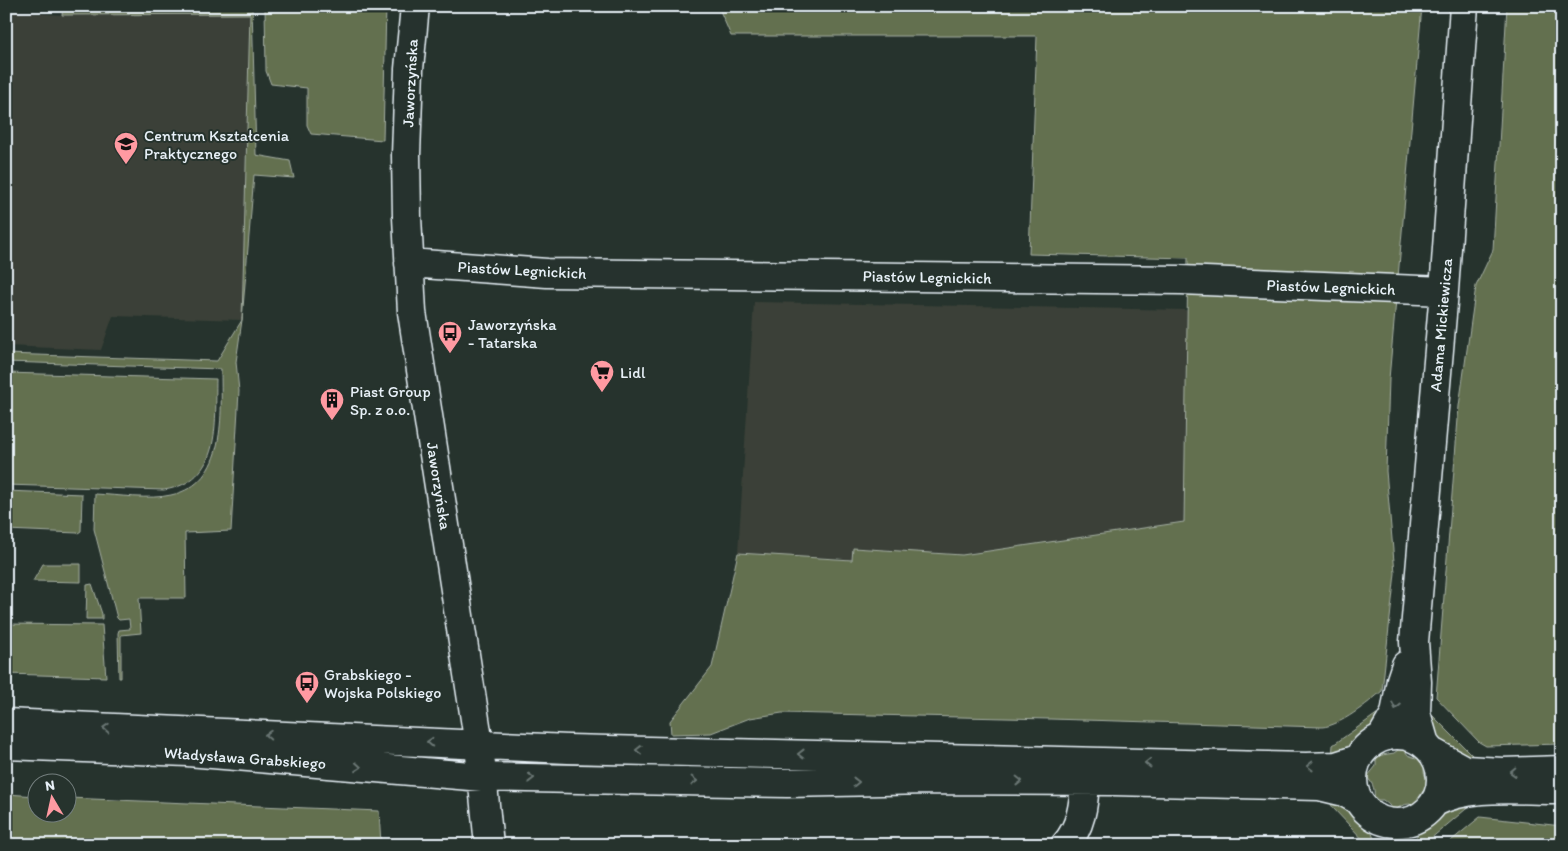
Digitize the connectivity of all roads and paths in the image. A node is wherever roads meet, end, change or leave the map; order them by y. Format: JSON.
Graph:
{"nodes":[{"id":1,"x":415,"y":6,"type":"edge"},
{"id":2,"x":1464,"y":6,"type":"edge"},
{"id":3,"x":409,"y":263,"type":"junction"},
{"id":4,"x":1444,"y":291,"type":"junction"},
{"id":5,"x":1414,"y":642,"type":"junction"},
{"id":6,"x":6,"y":723,"type":"edge"},
{"id":7,"x":1381,"y":738,"type":"junction"},
{"id":8,"x":6,"y":745,"type":"edge"},
{"id":9,"x":479,"y":745,"type":"junction"},
{"id":10,"x":1429,"y":749,"type":"junction"},
{"id":11,"x":1358,"y":759,"type":"junction"},
{"id":12,"x":1562,"y":770,"type":"edge"},
{"id":13,"x":482,"y":777,"type":"junction"},
{"id":14,"x":1085,"y":781,"type":"junction"},
{"id":15,"x":1562,"y":790,"type":"edge"},
{"id":16,"x":1358,"y":800,"type":"junction"},
{"id":17,"x":1435,"y":802,"type":"junction"},
{"id":18,"x":488,"y":845,"type":"edge"},
{"id":19,"x":1065,"y":845,"type":"edge"}],
"edges":[{"from":1,"to":3,"type":"street","name":"Jaworzyńska"},
{"from":2,"to":4,"type":"street","name":"Adama Mickiewicza"},
{"from":3,"to":4,"type":"street","name":"Piastów Legnickich"},
{"from":3,"to":9,"type":"street","name":"Jaworzyńska"},
{"from":4,"to":5,"type":"street","name":"Adama Mickiewicza"},
{"from":5,"to":7,"type":"street","name":"Adama Mickiewicza","one_way":true},
{"from":5,"to":10,"type":"street","name":"Adama Mickiewicza"},
{"from":9,"to":6,"type":"street","name":"Władysława Grabskiego","one_way":true},
{"from":7,"to":10,"type":"street"},
{"from":7,"to":11,"type":"street"},
{"from":8,"to":13,"type":"street","name":"Władysława Grabskiego","one_way":true},
{"from":11,"to":9,"type":"street","name":"Władysława Grabskiego","one_way":true},
{"from":9,"to":13,"type":"street","name":"Jaworzyńska"},
{"from":12,"to":10,"type":"street","one_way":true},
{"from":10,"to":17,"type":"street"},
{"from":11,"to":16,"type":"street"},
{"from":13,"to":14,"type":"street","name":"Władysława Grabskiego","one_way":true},
{"from":13,"to":18,"type":"street","name":"Jaworzyńska"},
{"from":14,"to":16,"type":"street","name":"Władysława Grabskiego"},
{"from":14,"to":19,"type":"street"},
{"from":15,"to":17,"type":"street"},
{"from":16,"to":17,"type":"street"}]}
